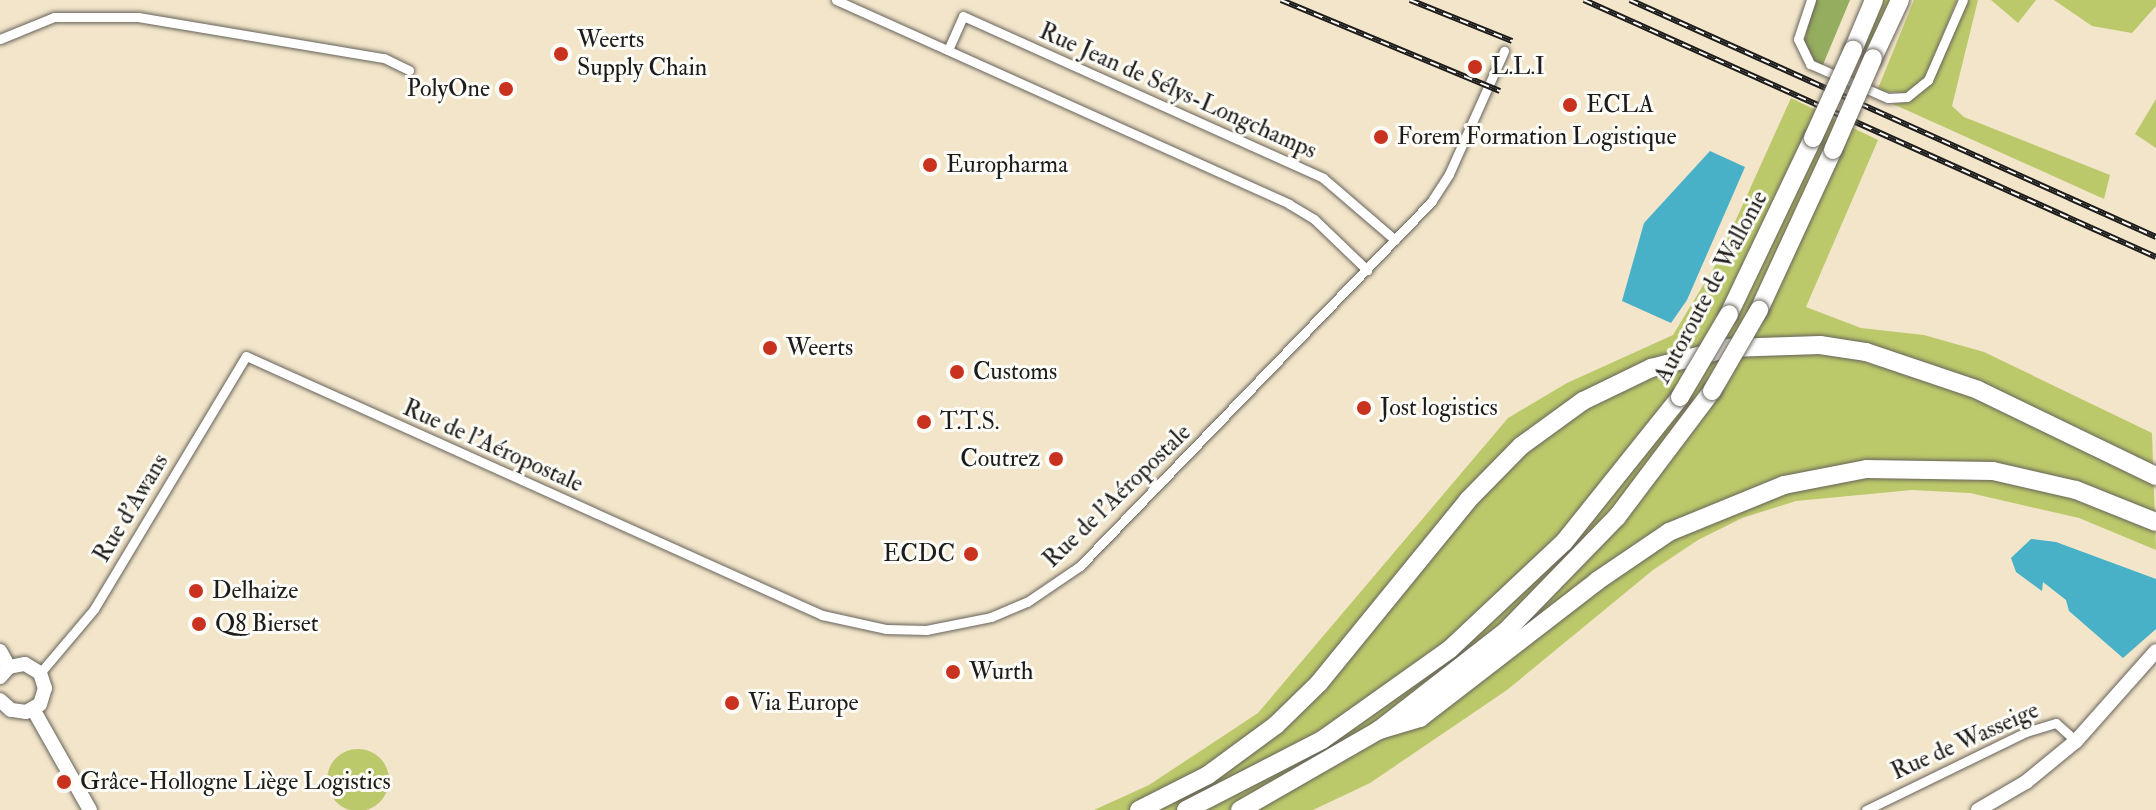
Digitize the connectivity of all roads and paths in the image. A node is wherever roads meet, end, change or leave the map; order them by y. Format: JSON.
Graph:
{"nodes":[{"id":1,"x":836,"y":0,"type":"edge"},
{"id":2,"x":1811,"y":0,"type":"edge"},
{"id":3,"x":1861,"y":0,"type":"edge"},
{"id":4,"x":1874,"y":0,"type":"edge"},
{"id":5,"x":1900,"y":0,"type":"edge"},
{"id":6,"x":1963,"y":0,"type":"edge"},
{"id":7,"x":0,"y":39,"type":"edge"},
{"id":8,"x":1849,"y":47,"type":"junction"},
{"id":9,"x":948,"y":50,"type":"junction"},
{"id":10,"x":1504,"y":51,"type":"dead end"},
{"id":11,"x":409,"y":70,"type":"dead end"},
{"id":12,"x":1395,"y":240,"type":"junction"},
{"id":13,"x":1367,"y":270,"type":"junction"},
{"id":14,"x":246,"y":356,"type":"joint"},
{"id":15,"x":2156,"y":476,"type":"edge"},
{"id":16,"x":2156,"y":522,"type":"edge"},
{"id":17,"x":0,"y":651,"type":"edge"},
{"id":18,"x":2156,"y":651,"type":"edge"},
{"id":19,"x":4,"y":672,"type":"edge"},
{"id":20,"x":40,"y":673,"type":"junction"},
{"id":21,"x":0,"y":700,"type":"edge"},
{"id":22,"x":33,"y":709,"type":"junction"},
{"id":23,"x":1379,"y":730,"type":"junction"},
{"id":24,"x":2076,"y":741,"type":"junction"},
{"id":25,"x":90,"y":810,"type":"edge"},
{"id":26,"x":1139,"y":810,"type":"edge"},
{"id":27,"x":1186,"y":810,"type":"edge"},
{"id":28,"x":1240,"y":810,"type":"edge"},
{"id":29,"x":1866,"y":810,"type":"edge"},
{"id":30,"x":1978,"y":810,"type":"edge"}],
"edges":[{"from":1,"to":9,"type":"street"},
{"from":2,"to":6,"type":"street"},
{"from":3,"to":8,"type":"highway"},
{"from":4,"to":8,"type":"highway","name":"Autoroute de Wallonie"},
{"from":5,"to":23,"type":"highway","name":"Autoroute de Wallonie","bridge":true},
{"from":7,"to":11,"type":"street"},
{"from":8,"to":27,"type":"highway","name":"Autoroute de Wallonie","bridge":true},
{"from":9,"to":12,"type":"street","name":"Rue Jean de Sélys-Longchamps"},
{"from":9,"to":13,"type":"street"},
{"from":10,"to":12,"type":"street","name":"Rue de l'Aéropostale"},
{"from":12,"to":13,"type":"street","name":"Rue de l'Aéropostale"},
{"from":13,"to":14,"type":"street","name":"Rue de l'Aéropostale"},
{"from":14,"to":20,"type":"street","name":"Rue d'Awans"},
{"from":15,"to":26,"type":"highway"},
{"from":16,"to":23,"type":"highway"},
{"from":17,"to":19,"type":"main road"},
{"from":18,"to":24,"type":"main road"},
{"from":19,"to":20,"type":"main road"},
{"from":20,"to":22,"type":"main road"},
{"from":21,"to":22,"type":"main road"},
{"from":22,"to":25,"type":"main road"},
{"from":23,"to":28,"type":"highway","name":"Autoroute de Wallonie"},
{"from":24,"to":29,"type":"street","name":"Rue de Wasseige"},
{"from":24,"to":30,"type":"main road"}]}
